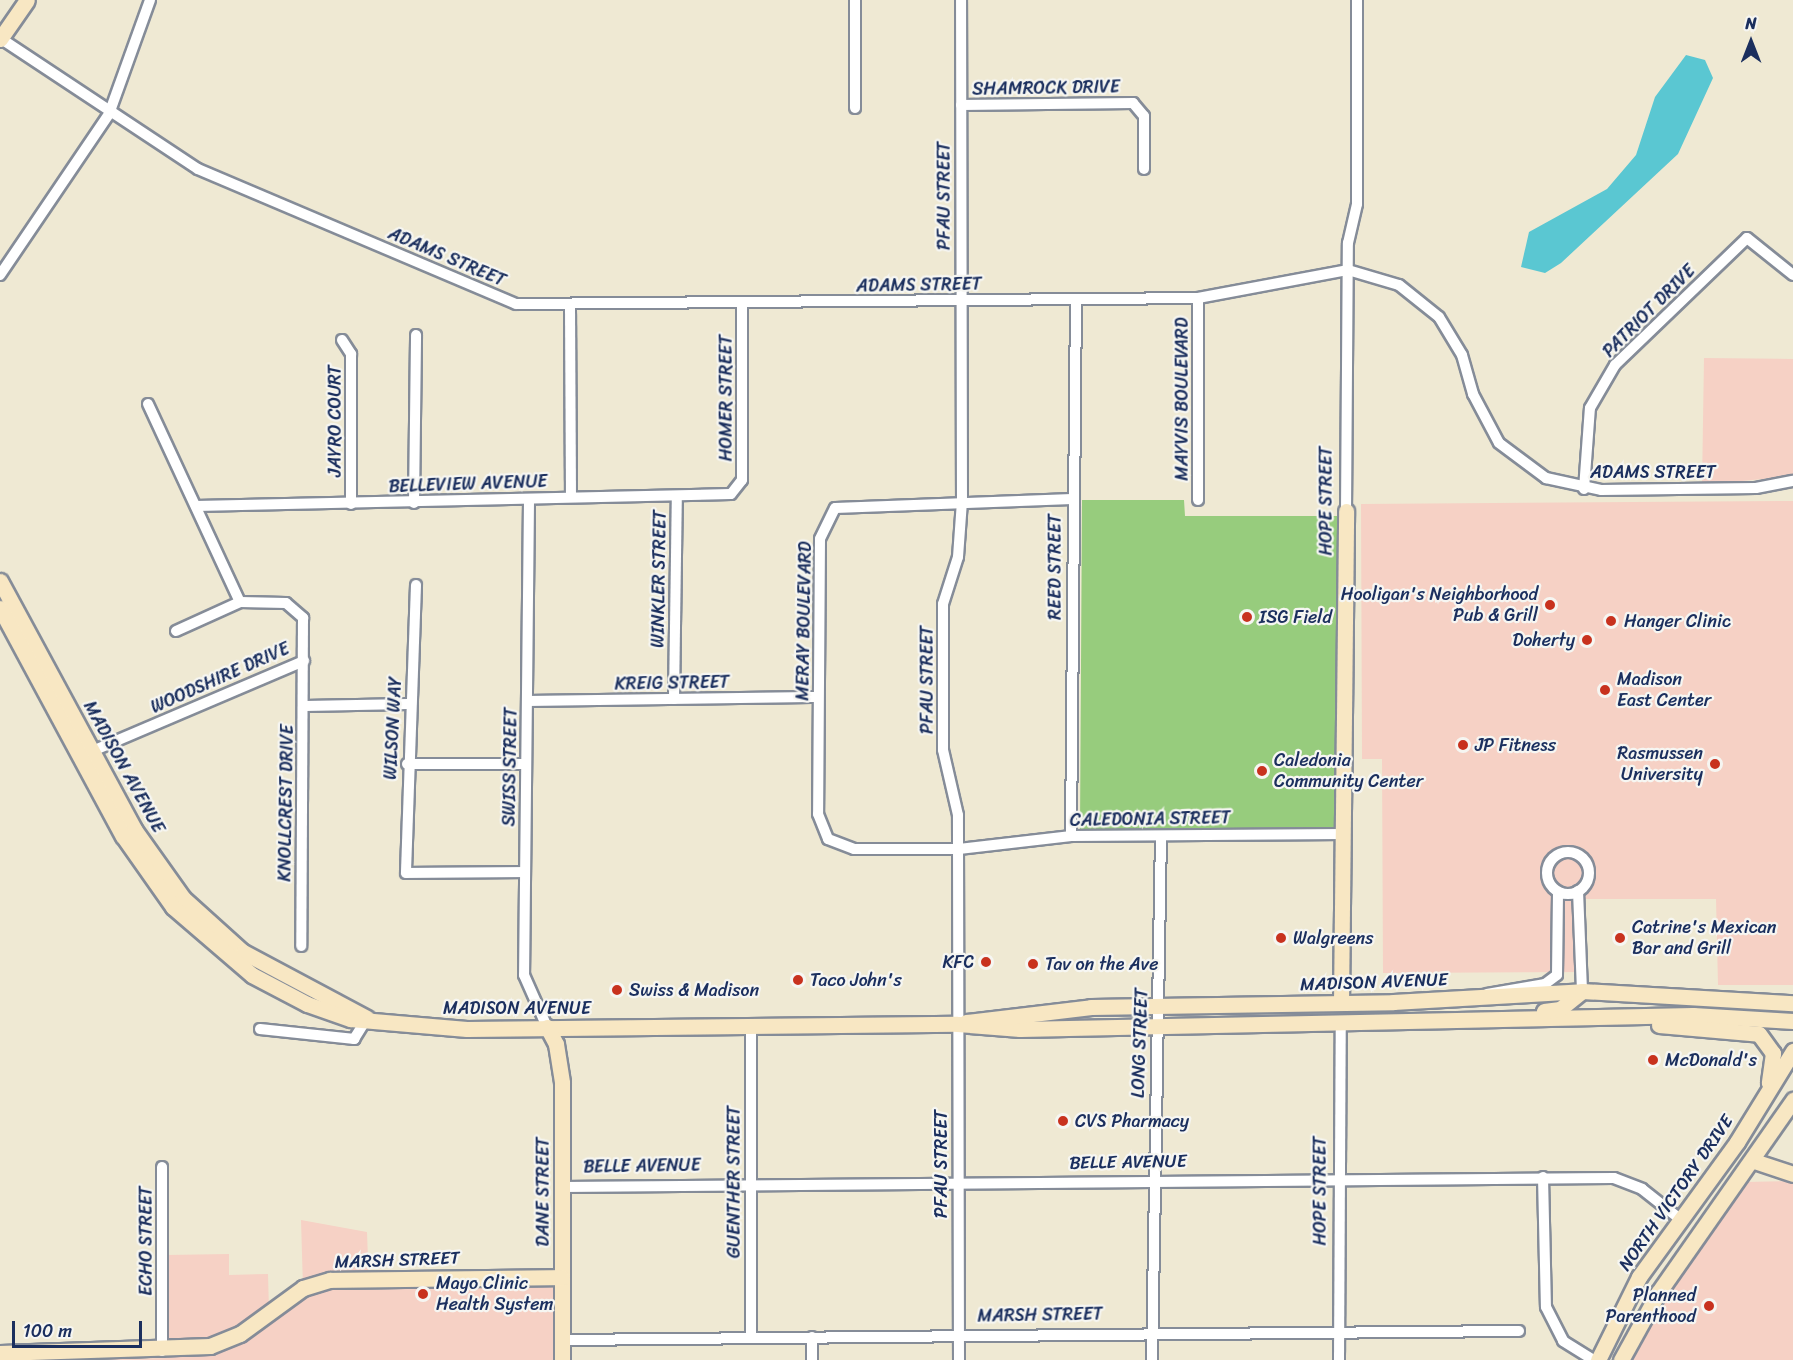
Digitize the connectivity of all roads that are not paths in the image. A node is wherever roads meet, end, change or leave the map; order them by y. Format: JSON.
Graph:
{"nodes":[{"id":1,"x":27,"y":0,"type":"edge"},
{"id":2,"x":150,"y":0,"type":"edge"},
{"id":3,"x":855,"y":0,"type":"edge"},
{"id":4,"x":961,"y":0,"type":"edge"},
{"id":5,"x":1357,"y":0,"type":"edge"},
{"id":6,"x":0,"y":38,"type":"edge"},
{"id":7,"x":961,"y":105,"type":"junction"},
{"id":8,"x":855,"y":108,"type":"dead end"},
{"id":9,"x":109,"y":114,"type":"junction"},
{"id":10,"x":1144,"y":169,"type":"dead end"},
{"id":11,"x":1348,"y":270,"type":"junction"},
{"id":12,"x":0,"y":275,"type":"edge"},
{"id":13,"x":1793,"y":275,"type":"edge"},
{"id":14,"x":1198,"y":298,"type":"junction"},
{"id":15,"x":1076,"y":299,"type":"junction"},
{"id":16,"x":961,"y":300,"type":"junction"},
{"id":17,"x":742,"y":305,"type":"junction"},
{"id":18,"x":570,"y":307,"type":"junction"},
{"id":19,"x":416,"y":335,"type":"dead end"},
{"id":20,"x":342,"y":340,"type":"dead end"},
{"id":21,"x":148,"y":404,"type":"dead end"},
{"id":22,"x":1793,"y":481,"type":"edge"},
{"id":23,"x":1584,"y":489,"type":"junction"},
{"id":24,"x":740,"y":490,"type":"joint"},
{"id":25,"x":677,"y":496,"type":"junction"},
{"id":26,"x":571,"y":497,"type":"junction"},
{"id":27,"x":1072,"y":499,"type":"junction"},
{"id":28,"x":1198,"y":500,"type":"dead end"},
{"id":29,"x":530,"y":501,"type":"junction"},
{"id":30,"x":962,"y":501,"type":"junction"},
{"id":31,"x":414,"y":503,"type":"junction"},
{"id":32,"x":351,"y":504,"type":"junction"},
{"id":33,"x":196,"y":506,"type":"junction"},
{"id":34,"x":1346,"y":511,"type":"joint"},
{"id":35,"x":0,"y":581,"type":"edge"},
{"id":36,"x":416,"y":585,"type":"dead end"},
{"id":37,"x":240,"y":602,"type":"junction"},
{"id":38,"x":0,"y":608,"type":"edge"},
{"id":39,"x":176,"y":631,"type":"dead end"},
{"id":40,"x":304,"y":661,"type":"junction"},
{"id":41,"x":818,"y":697,"type":"junction"},
{"id":42,"x":675,"y":699,"type":"junction"},
{"id":43,"x":527,"y":701,"type":"junction"},
{"id":44,"x":408,"y":704,"type":"junction"},
{"id":45,"x":304,"y":706,"type":"junction"},
{"id":46,"x":86,"y":754,"type":"junction"},
{"id":47,"x":407,"y":764,"type":"junction"},
{"id":48,"x":525,"y":764,"type":"junction"},
{"id":49,"x":1343,"y":834,"type":"junction"},
{"id":50,"x":1071,"y":836,"type":"junction"},
{"id":51,"x":1161,"y":836,"type":"junction"},
{"id":52,"x":959,"y":849,"type":"junction"},
{"id":53,"x":525,"y":872,"type":"junction"},
{"id":54,"x":1578,"y":891,"type":"junction"},
{"id":55,"x":1558,"y":892,"type":"junction"},
{"id":56,"x":301,"y":946,"type":"dead end"},
{"id":57,"x":1581,"y":991,"type":"junction"},
{"id":58,"x":1484,"y":996,"type":"junction"},
{"id":59,"x":1440,"y":1000,"type":"junction"},
{"id":60,"x":1341,"y":1003,"type":"junction"},
{"id":61,"x":1793,"y":1003,"type":"edge"},
{"id":62,"x":1157,"y":1007,"type":"junction"},
{"id":63,"x":367,"y":1018,"type":"junction"},
{"id":64,"x":1425,"y":1019,"type":"junction"},
{"id":65,"x":1645,"y":1019,"type":"junction"},
{"id":66,"x":1341,"y":1022,"type":"junction"},
{"id":67,"x":1793,"y":1022,"type":"edge"},
{"id":68,"x":957,"y":1024,"type":"junction"},
{"id":69,"x":1156,"y":1024,"type":"junction"},
{"id":70,"x":751,"y":1025,"type":"junction"},
{"id":71,"x":547,"y":1028,"type":"junction"},
{"id":72,"x":260,"y":1029,"type":"dead end"},
{"id":73,"x":1793,"y":1052,"type":"edge"},
{"id":74,"x":1765,"y":1099,"type":"junction"},
{"id":75,"x":1793,"y":1100,"type":"edge"},
{"id":76,"x":1754,"y":1161,"type":"junction"},
{"id":77,"x":162,"y":1167,"type":"dead end"},
{"id":78,"x":1793,"y":1174,"type":"edge"},
{"id":79,"x":1543,"y":1177,"type":"junction"},
{"id":80,"x":1339,"y":1178,"type":"junction"},
{"id":81,"x":1154,"y":1181,"type":"junction"},
{"id":82,"x":957,"y":1183,"type":"junction"},
{"id":83,"x":751,"y":1184,"type":"junction"},
{"id":84,"x":563,"y":1187,"type":"junction"},
{"id":85,"x":1680,"y":1219,"type":"junction"},
{"id":86,"x":562,"y":1277,"type":"junction"},
{"id":87,"x":1339,"y":1331,"type":"junction"},
{"id":88,"x":1519,"y":1331,"type":"dead end"},
{"id":89,"x":1152,"y":1332,"type":"junction"},
{"id":90,"x":959,"y":1335,"type":"junction"},
{"id":91,"x":812,"y":1337,"type":"junction"},
{"id":92,"x":751,"y":1338,"type":"junction"},
{"id":93,"x":562,"y":1340,"type":"junction"},
{"id":94,"x":162,"y":1350,"type":"junction"},
{"id":95,"x":0,"y":1353,"type":"edge"},
{"id":96,"x":40,"y":1356,"type":"edge"},
{"id":97,"x":562,"y":1360,"type":"edge"},
{"id":98,"x":813,"y":1360,"type":"edge"},
{"id":99,"x":959,"y":1360,"type":"edge"},
{"id":100,"x":1152,"y":1360,"type":"edge"},
{"id":101,"x":1339,"y":1360,"type":"edge"},
{"id":102,"x":1593,"y":1360,"type":"edge"},
{"id":103,"x":1598,"y":1360,"type":"edge"},
{"id":104,"x":1621,"y":1360,"type":"edge"}],
"edges":[{"from":1,"to":6,"type":"main road"},
{"from":2,"to":9,"type":"street"},
{"from":3,"to":8,"type":"street"},
{"from":4,"to":7,"type":"street","name":"PFAU STREET"},
{"from":5,"to":11,"type":"street","name":"HOPE STREET"},
{"from":6,"to":9,"type":"street","name":"ADAMS STREET"},
{"from":7,"to":10,"type":"street","name":"SHAMROCK DRIVE"},
{"from":7,"to":16,"type":"street","name":"PFAU STREET"},
{"from":9,"to":12,"type":"street"},
{"from":9,"to":18,"type":"street","name":"ADAMS STREET"},
{"from":11,"to":14,"type":"street","name":"ADAMS STREET"},
{"from":11,"to":23,"type":"street","name":"ADAMS STREET"},
{"from":11,"to":34,"type":"street","name":"HOPE STREET"},
{"from":13,"to":23,"type":"street","name":"PATRIOT DRIVE"},
{"from":14,"to":15,"type":"street","name":"ADAMS STREET"},
{"from":14,"to":28,"type":"street","name":"MAYVIS BOULEVARD"},
{"from":15,"to":16,"type":"street","name":"ADAMS STREET"},
{"from":15,"to":27,"type":"street","name":"REED STREET"},
{"from":16,"to":17,"type":"street","name":"ADAMS STREET"},
{"from":16,"to":30,"type":"street","name":"PFAU STREET"},
{"from":17,"to":18,"type":"street","name":"ADAMS STREET"},
{"from":17,"to":24,"type":"street","name":"HOMER STREET"},
{"from":18,"to":26,"type":"street"},
{"from":19,"to":31,"type":"street"},
{"from":20,"to":32,"type":"street","name":"JAYRO COURT"},
{"from":21,"to":33,"type":"street"},
{"from":22,"to":23,"type":"street","name":"ADAMS STREET"},
{"from":24,"to":25,"type":"street","name":"BELLEVIEW AVENUE"},
{"from":25,"to":26,"type":"street","name":"BELLEVIEW AVENUE"},
{"from":25,"to":42,"type":"street","name":"WINKLER STREET"},
{"from":26,"to":29,"type":"street","name":"BELLEVIEW AVENUE"},
{"from":27,"to":30,"type":"street","name":"MERAY BOULEVARD"},
{"from":27,"to":50,"type":"street","name":"REED STREET"},
{"from":29,"to":31,"type":"street","name":"BELLEVIEW AVENUE"},
{"from":29,"to":43,"type":"street","name":"SWISS STREET"},
{"from":30,"to":41,"type":"street","name":"MERAY BOULEVARD"},
{"from":30,"to":52,"type":"street","name":"PFAU STREET"},
{"from":31,"to":32,"type":"street","name":"BELLEVIEW AVENUE"},
{"from":32,"to":33,"type":"street","name":"BELLEVIEW AVENUE"},
{"from":33,"to":37,"type":"street"},
{"from":34,"to":49,"type":"main road","name":"HOPE STREET"},
{"from":35,"to":46,"type":"main road","name":"MADISON AVENUE"},
{"from":36,"to":44,"type":"street","name":"WILSON WAY"},
{"from":37,"to":39,"type":"street"},
{"from":37,"to":40,"type":"street","name":"WOODSHIRE DRIVE"},
{"from":38,"to":46,"type":"main road","name":"MADISON AVENUE"},
{"from":40,"to":45,"type":"street","name":"KNOLLCREST DRIVE"},
{"from":40,"to":46,"type":"street","name":"WOODSHIRE DRIVE"},
{"from":41,"to":42,"type":"street","name":"KREIG STREET"},
{"from":41,"to":52,"type":"street","name":"MERAY BOULEVARD"},
{"from":42,"to":43,"type":"street","name":"KREIG STREET"},
{"from":43,"to":48,"type":"street","name":"SWISS STREET"},
{"from":44,"to":45,"type":"street"},
{"from":44,"to":47,"type":"street","name":"WILSON WAY"},
{"from":45,"to":56,"type":"street","name":"KNOLLCREST DRIVE"},
{"from":46,"to":63,"type":"main road","name":"MADISON AVENUE"},
{"from":47,"to":48,"type":"street"},
{"from":47,"to":53,"type":"street","name":"WILSON WAY"},
{"from":48,"to":53,"type":"street","name":"SWISS STREET"},
{"from":49,"to":51,"type":"street","name":"CALEDONIA STREET"},
{"from":49,"to":60,"type":"main road","name":"HOPE STREET"},
{"from":50,"to":51,"type":"street","name":"CALEDONIA STREET"},
{"from":50,"to":52,"type":"street","name":"CALEDONIA STREET"},
{"from":51,"to":62,"type":"street","name":"LONG STREET"},
{"from":52,"to":68,"type":"street","name":"PFAU STREET"},
{"from":53,"to":71,"type":"street","name":"SWISS STREET"},
{"from":54,"to":55,"type":"street"},
{"from":54,"to":55,"type":"street"},
{"from":54,"to":57,"type":"street"},
{"from":55,"to":58,"type":"street"},
{"from":57,"to":58,"type":"main road","name":"MADISON AVENUE"},
{"from":57,"to":61,"type":"main road","name":"MADISON AVENUE"},
{"from":57,"to":64,"type":"main road"},
{"from":58,"to":59,"type":"main road","name":"MADISON AVENUE"},
{"from":59,"to":60,"type":"main road","name":"MADISON AVENUE"},
{"from":59,"to":66,"type":"main road"},
{"from":60,"to":62,"type":"main road","name":"MADISON AVENUE"},
{"from":62,"to":68,"type":"main road","name":"MADISON AVENUE"},
{"from":62,"to":69,"type":"street","name":"LONG STREET"},
{"from":63,"to":71,"type":"main road","name":"MADISON AVENUE"},
{"from":63,"to":72,"type":"street"},
{"from":64,"to":65,"type":"main road","name":"MADISON AVENUE"},
{"from":64,"to":66,"type":"main road","name":"MADISON AVENUE"},
{"from":65,"to":67,"type":"main road","name":"MADISON AVENUE"},
{"from":65,"to":74,"type":"main road"},
{"from":66,"to":69,"type":"main road","name":"MADISON AVENUE"},
{"from":66,"to":80,"type":"street","name":"HOPE STREET"},
{"from":68,"to":69,"type":"main road","name":"MADISON AVENUE"},
{"from":68,"to":70,"type":"main road","name":"MADISON AVENUE"},
{"from":68,"to":82,"type":"street","name":"PFAU STREET"},
{"from":69,"to":81,"type":"street","name":"LONG STREET"},
{"from":70,"to":71,"type":"main road","name":"MADISON AVENUE"},
{"from":70,"to":83,"type":"street","name":"GUENTHER STREET"},
{"from":71,"to":84,"type":"main road","name":"DANE STREET"},
{"from":73,"to":74,"type":"main road","name":"NORTH VICTORY DRIVE"},
{"from":74,"to":85,"type":"main road","name":"NORTH VICTORY DRIVE"},
{"from":75,"to":76,"type":"main road"},
{"from":76,"to":78,"type":"main road"},
{"from":76,"to":104,"type":"main road"},
{"from":77,"to":94,"type":"street","name":"ECHO STREET"},
{"from":79,"to":80,"type":"street","name":"BELLE AVENUE"},
{"from":79,"to":85,"type":"street","name":"BELLE AVENUE"},
{"from":79,"to":102,"type":"street"},
{"from":80,"to":81,"type":"street","name":"BELLE AVENUE"},
{"from":80,"to":87,"type":"street","name":"HOPE STREET"},
{"from":81,"to":82,"type":"street","name":"BELLE AVENUE"},
{"from":81,"to":89,"type":"street","name":"LONG STREET"},
{"from":82,"to":83,"type":"street","name":"BELLE AVENUE"},
{"from":82,"to":90,"type":"street","name":"PFAU STREET"},
{"from":83,"to":84,"type":"street","name":"BELLE AVENUE"},
{"from":83,"to":92,"type":"street","name":"GUENTHER STREET"},
{"from":84,"to":86,"type":"main road","name":"DANE STREET"},
{"from":85,"to":103,"type":"main road","name":"NORTH VICTORY DRIVE"},
{"from":86,"to":93,"type":"main road","name":"DANE STREET"},
{"from":86,"to":94,"type":"main road","name":"MARSH STREET"},
{"from":87,"to":88,"type":"street","name":"MARSH STREET"},
{"from":87,"to":89,"type":"street","name":"MARSH STREET"},
{"from":87,"to":101,"type":"street","name":"HOPE STREET"},
{"from":89,"to":90,"type":"street","name":"MARSH STREET"},
{"from":89,"to":100,"type":"street","name":"LONG STREET"},
{"from":90,"to":91,"type":"street","name":"MARSH STREET"},
{"from":90,"to":99,"type":"street","name":"PFAU STREET"},
{"from":91,"to":92,"type":"street","name":"MARSH STREET"},
{"from":91,"to":98,"type":"street"},
{"from":92,"to":93,"type":"street","name":"MARSH STREET"},
{"from":93,"to":97,"type":"main road","name":"DANE STREET"},
{"from":94,"to":96,"type":"main road","name":"MARSH STREET"},
{"from":95,"to":96,"type":"main road","name":"MARSH STREET"}]}
